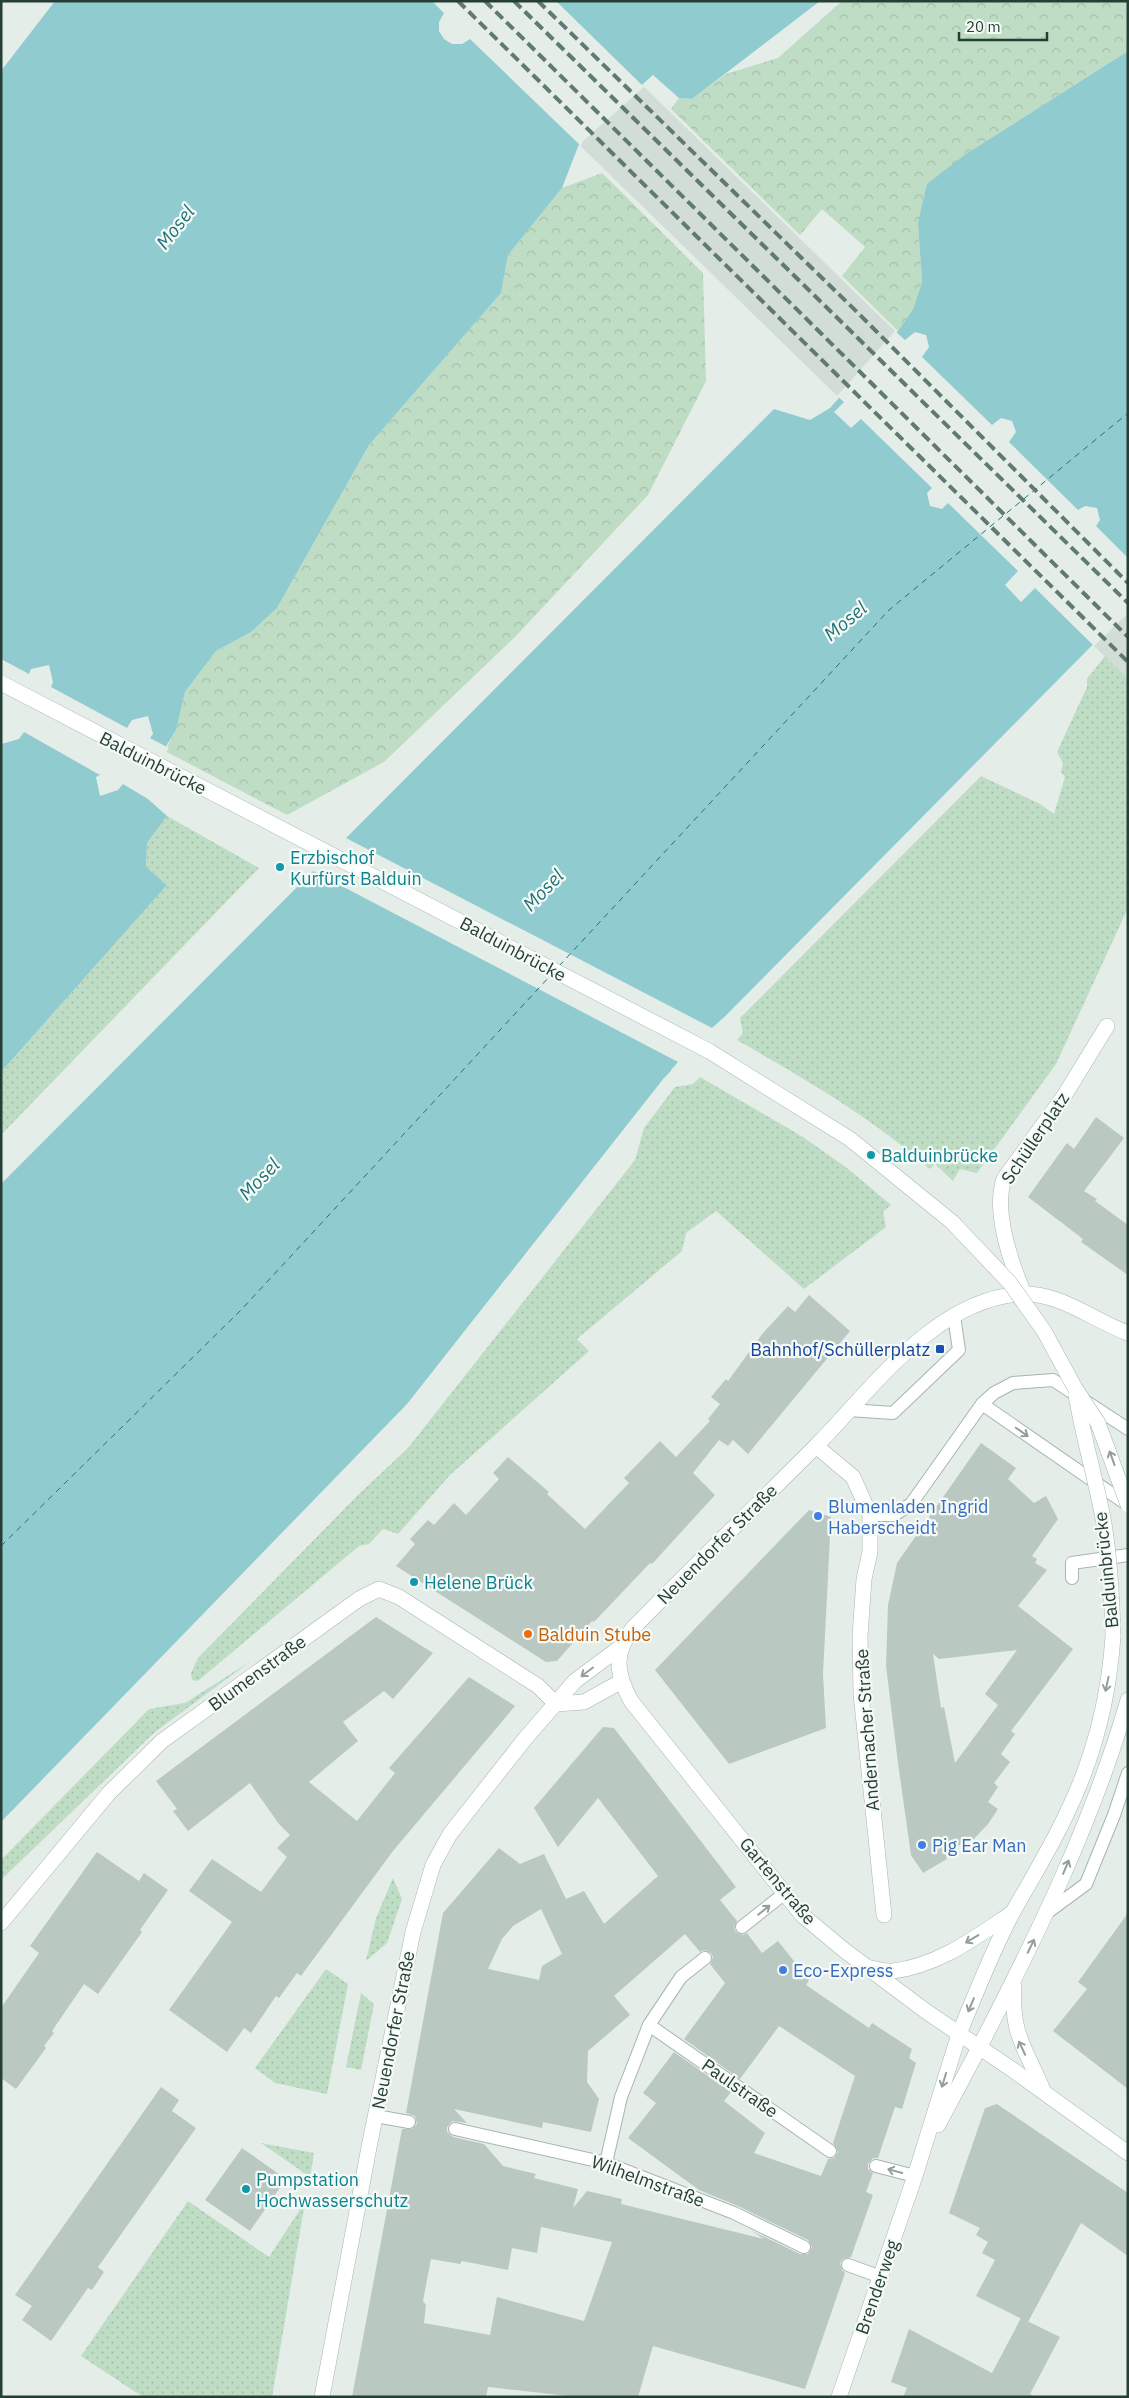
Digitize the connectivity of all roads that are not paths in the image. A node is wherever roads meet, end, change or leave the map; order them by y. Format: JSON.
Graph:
{"nodes":[{"id":1,"x":1,"y":683,"type":"edge"},
{"id":2,"x":1108,"y":1026,"type":"dead end"},
{"id":3,"x":1024,"y":1294,"type":"junction"},
{"id":4,"x":954,"y":1316,"type":"junction"},
{"id":5,"x":1128,"y":1333,"type":"edge"},
{"id":6,"x":1075,"y":1388,"type":"junction"},
{"id":7,"x":982,"y":1404,"type":"junction"},
{"id":8,"x":849,"y":1410,"type":"junction"},
{"id":9,"x":1128,"y":1429,"type":"edge"},
{"id":10,"x":816,"y":1446,"type":"junction"},
{"id":11,"x":1128,"y":1505,"type":"edge"},
{"id":12,"x":870,"y":1515,"type":"junction"},
{"id":13,"x":1128,"y":1555,"type":"edge"},
{"id":14,"x":1072,"y":1578,"type":"dead end"},
{"id":15,"x":622,"y":1646,"type":"junction"},
{"id":16,"x":620,"y":1677,"type":"junction"},
{"id":17,"x":1128,"y":1700,"type":"edge"},
{"id":18,"x":556,"y":1704,"type":"junction"},
{"id":19,"x":1128,"y":1772,"type":"edge"},
{"id":20,"x":785,"y":1893,"type":"junction"},
{"id":21,"x":1048,"y":1912,"type":"junction"},
{"id":22,"x":1013,"y":1913,"type":"junction"},
{"id":23,"x":884,"y":1915,"type":"dead end"},
{"id":24,"x":1,"y":1923,"type":"edge"},
{"id":25,"x":742,"y":1927,"type":"dead end"},
{"id":26,"x":705,"y":1958,"type":"dead end"},
{"id":27,"x":869,"y":1968,"type":"junction"},
{"id":28,"x":1014,"y":1980,"type":"junction"},
{"id":29,"x":649,"y":2025,"type":"junction"},
{"id":30,"x":959,"y":2034,"type":"junction"},
{"id":31,"x":979,"y":2048,"type":"junction"},
{"id":32,"x":1044,"y":2091,"type":"junction"},
{"id":33,"x":376,"y":2116,"type":"junction"},
{"id":34,"x":409,"y":2122,"type":"dead end"},
{"id":35,"x":455,"y":2129,"type":"dead end"},
{"id":36,"x":830,"y":2151,"type":"dead end"},
{"id":37,"x":1128,"y":2152,"type":"edge"},
{"id":38,"x":606,"y":2163,"type":"junction"},
{"id":39,"x":876,"y":2166,"type":"dead end"},
{"id":40,"x":915,"y":2176,"type":"junction"},
{"id":41,"x":804,"y":2247,"type":"dead end"},
{"id":42,"x":848,"y":2265,"type":"dead end"},
{"id":43,"x":881,"y":2276,"type":"junction"},
{"id":44,"x":322,"y":2397,"type":"edge"},
{"id":45,"x":839,"y":2397,"type":"edge"}],
"edges":[{"from":1,"to":6,"type":"street","name":"Balduinbrücke","bridge":true},
{"from":2,"to":3,"type":"street","name":"Schüllerplatz"},
{"from":3,"to":4,"type":"street"},
{"from":3,"to":5,"type":"street"},
{"from":4,"to":8,"type":"street"},
{"from":4,"to":8,"type":"lane"},
{"from":11,"to":6,"type":"street","name":"Balduinbrücke","one_way":true,"bridge":true},
{"from":6,"to":22,"type":"street","name":"Balduinbrücke","one_way":true,"bridge":true},
{"from":7,"to":9,"type":"lane"},
{"from":7,"to":11,"type":"lane","one_way":true},
{"from":7,"to":12,"type":"lane"},
{"from":8,"to":10,"type":"street"},
{"from":10,"to":12,"type":"street","name":"Andernacher Straße"},
{"from":10,"to":15,"type":"street","name":"Neuendorfer Straße"},
{"from":12,"to":23,"type":"street","name":"Andernacher Straße"},
{"from":13,"to":14,"type":"lane"},
{"from":15,"to":16,"type":"street","name":"Neuendorfer Straße"},
{"from":15,"to":18,"type":"street","name":"Neuendorfer Straße","one_way":true},
{"from":16,"to":18,"type":"street"},
{"from":16,"to":20,"type":"street","name":"Gartenstraße"},
{"from":21,"to":17,"type":"street","one_way":true},
{"from":18,"to":24,"type":"street","name":"Blumenstraße"},
{"from":18,"to":33,"type":"street","name":"Neuendorfer Straße"},
{"from":19,"to":21,"type":"lane"},
{"from":25,"to":20,"type":"lane","one_way":true},
{"from":20,"to":27,"type":"street","name":"Gartenstraße"},
{"from":28,"to":21,"type":"street","one_way":true},
{"from":22,"to":27,"type":"street","one_way":true},
{"from":22,"to":30,"type":"street","name":"Balduinbrücke","one_way":true},
{"from":26,"to":29,"type":"lane"},
{"from":27,"to":30,"type":"street","name":"Gartenstraße"},
{"from":28,"to":31,"type":"street","name":"Brenderweg"},
{"from":32,"to":28,"type":"street","one_way":true},
{"from":29,"to":36,"type":"lane","name":"Paulstraße"},
{"from":29,"to":38,"type":"lane"},
{"from":30,"to":31,"type":"street","name":"Gartenstraße"},
{"from":30,"to":40,"type":"street","name":"Brenderweg","one_way":true},
{"from":31,"to":32,"type":"street"},
{"from":31,"to":40,"type":"street","name":"Brenderweg"},
{"from":32,"to":37,"type":"street"},
{"from":33,"to":34,"type":"lane"},
{"from":33,"to":44,"type":"street","name":"Neuendorfer Straße"},
{"from":35,"to":38,"type":"lane","name":"Wilhelmstraße"},
{"from":38,"to":41,"type":"lane","name":"Wilhelmstraße"},
{"from":40,"to":39,"type":"lane","one_way":true},
{"from":40,"to":43,"type":"street","name":"Brenderweg"},
{"from":42,"to":43,"type":"lane"},
{"from":43,"to":45,"type":"street","name":"Brenderweg"}]}
